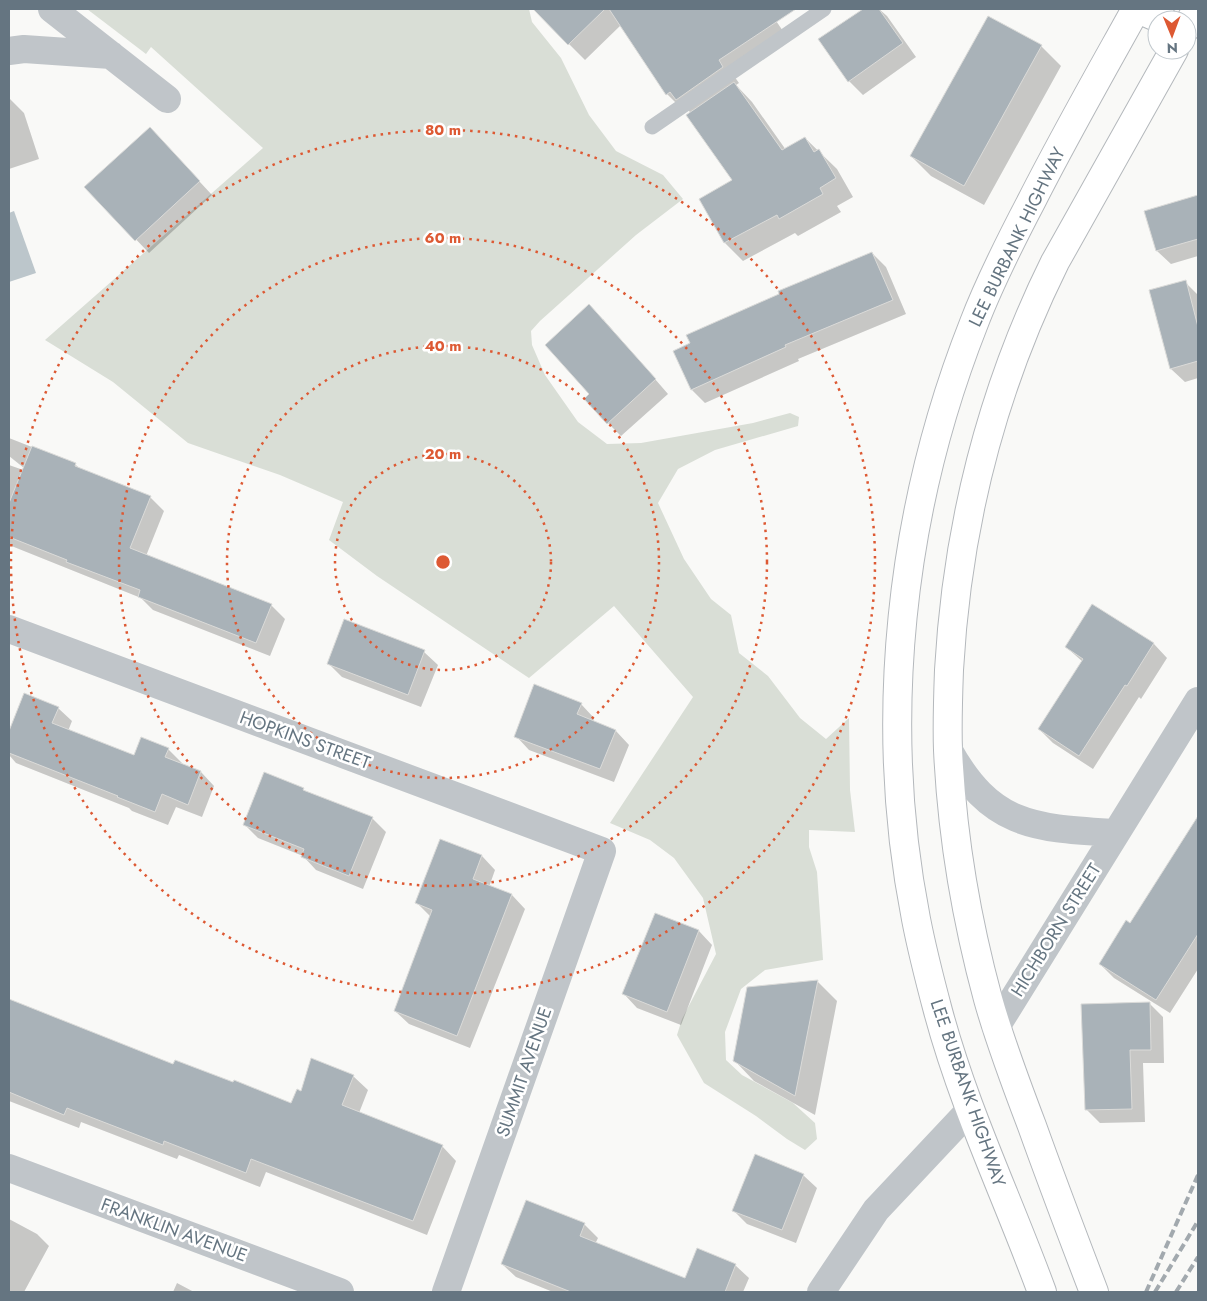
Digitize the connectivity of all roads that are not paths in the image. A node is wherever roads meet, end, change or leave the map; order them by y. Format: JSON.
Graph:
{"nodes":[{"id":1,"x":52,"y":9,"type":"edge"},
{"id":2,"x":824,"y":9,"type":"edge"},
{"id":3,"x":1137,"y":9,"type":"edge"},
{"id":4,"x":9,"y":51,"type":"edge"},
{"id":5,"x":111,"y":55,"type":"junction"},
{"id":6,"x":1168,"y":60,"type":"edge"},
{"id":7,"x":167,"y":100,"type":"dead end"},
{"id":8,"x":652,"y":127,"type":"dead end"},
{"id":9,"x":9,"y":629,"type":"edge"},
{"id":10,"x":1198,"y":701,"type":"edge"},
{"id":11,"x":948,"y":749,"type":"junction"},
{"id":12,"x":1115,"y":833,"type":"junction"},
{"id":13,"x":602,"y":851,"type":"joint"},
{"id":14,"x":996,"y":1027,"type":"junction"},
{"id":15,"x":970,"y":1110,"type":"junction"},
{"id":16,"x":9,"y":1168,"type":"edge"},
{"id":17,"x":1040,"y":1285,"type":"edge"},
{"id":18,"x":332,"y":1291,"type":"edge"},
{"id":19,"x":446,"y":1292,"type":"edge"},
{"id":20,"x":820,"y":1292,"type":"edge"},
{"id":21,"x":1094,"y":1292,"type":"edge"}],
"edges":[{"from":1,"to":5,"type":"street"},
{"from":2,"to":8,"type":"lane"},
{"from":3,"to":15,"type":"main road","name":"LEE BURBANK HIGHWAY"},
{"from":4,"to":5,"type":"street"},
{"from":5,"to":7,"type":"street"},
{"from":6,"to":11,"type":"main road"},
{"from":9,"to":13,"type":"street","name":"HOPKINS STREET"},
{"from":10,"to":12,"type":"street","name":"HICHBORN STREET"},
{"from":11,"to":12,"type":"street"},
{"from":11,"to":14,"type":"main road"},
{"from":12,"to":14,"type":"street","name":"HICHBORN STREET"},
{"from":13,"to":19,"type":"street","name":"SUMMIT AVENUE"},
{"from":14,"to":21,"type":"main road"},
{"from":15,"to":17,"type":"main road","name":"LEE BURBANK HIGHWAY"},
{"from":15,"to":20,"type":"street"},
{"from":16,"to":18,"type":"street","name":"FRANKLIN AVENUE"}]}
